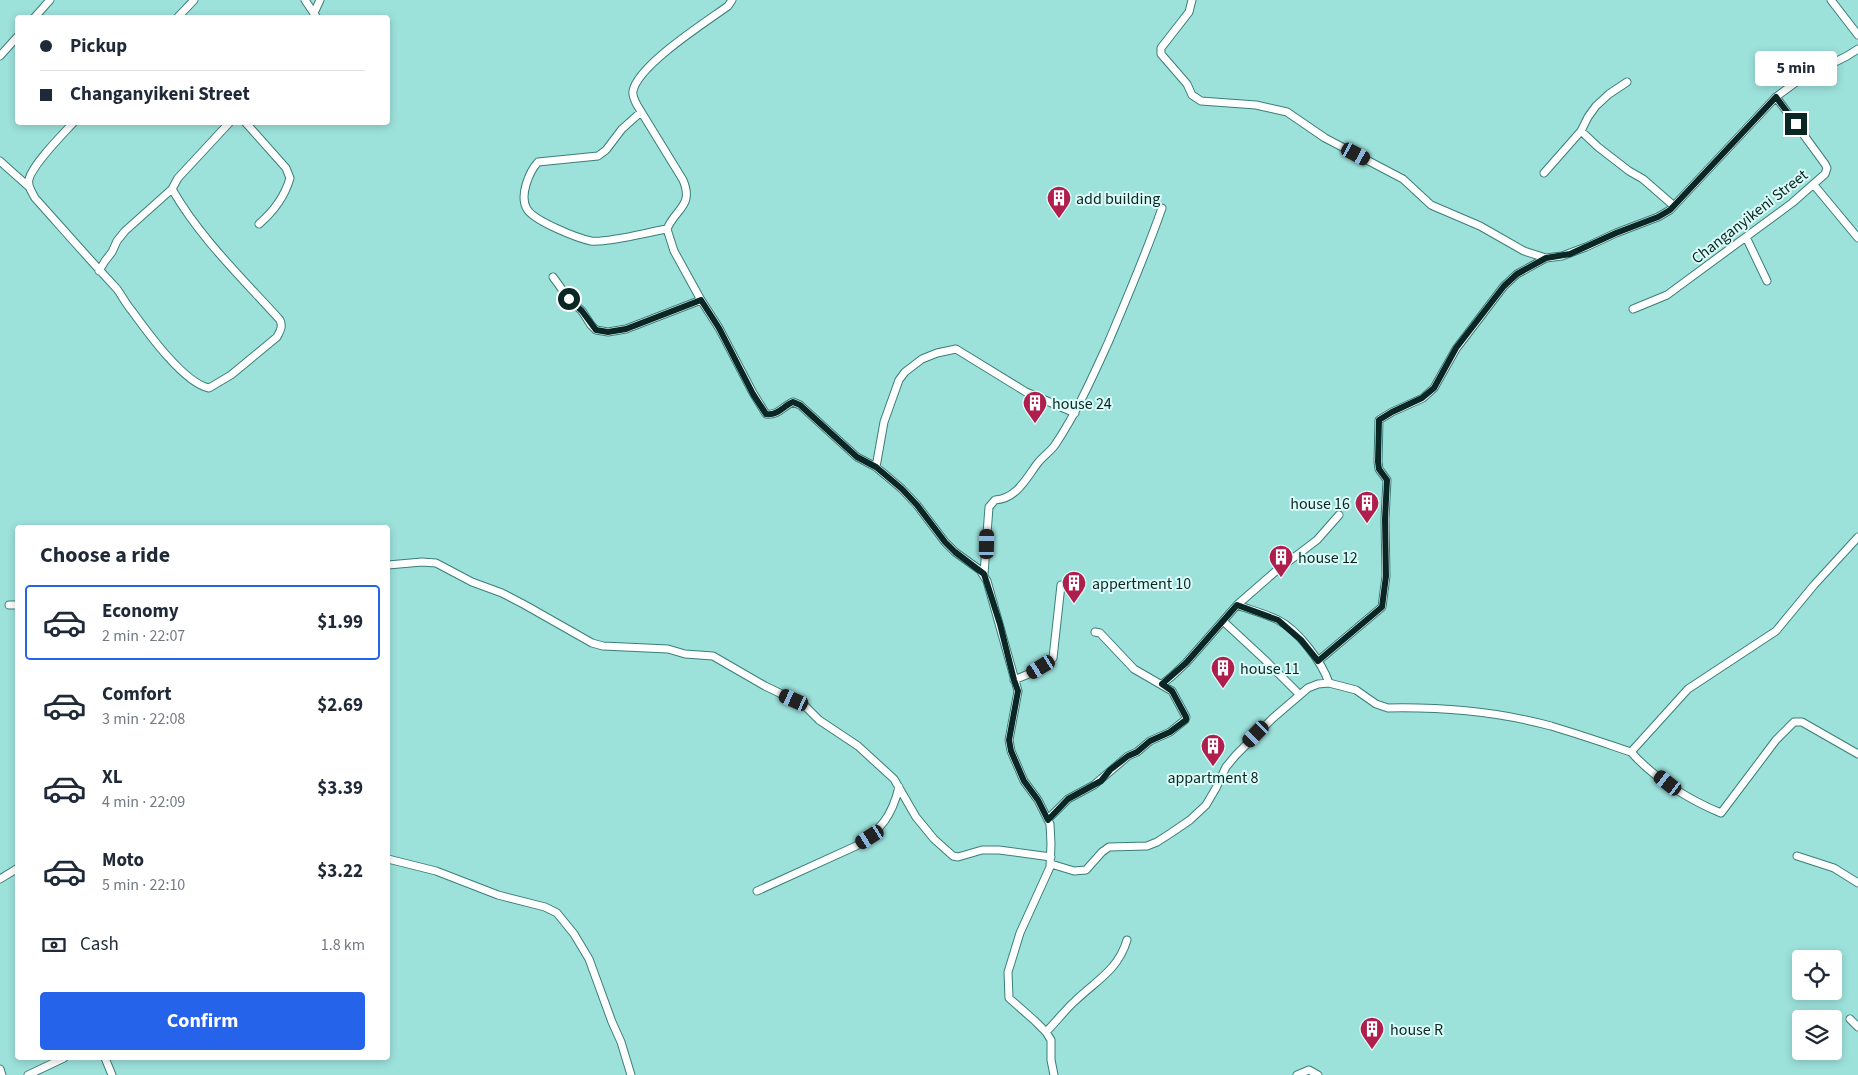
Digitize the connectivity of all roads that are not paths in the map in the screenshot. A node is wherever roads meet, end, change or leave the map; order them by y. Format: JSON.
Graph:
{"nodes":[{"id":1,"x":50,"y":0,"type":"edge"},
{"id":2,"x":194,"y":0,"type":"edge"},
{"id":3,"x":305,"y":0,"type":"edge"},
{"id":4,"x":320,"y":0,"type":"edge"},
{"id":5,"x":732,"y":0,"type":"edge"},
{"id":6,"x":1192,"y":0,"type":"edge"},
{"id":7,"x":1831,"y":0,"type":"edge"},
{"id":8,"x":37,"y":15,"type":"edge"},
{"id":9,"x":180,"y":15,"type":"edge"},
{"id":10,"x":316,"y":15,"type":"edge"},
{"id":11,"x":1858,"y":35,"type":"edge"},
{"id":12,"x":15,"y":39,"type":"edge"},
{"id":13,"x":1858,"y":49,"type":"edge"},
{"id":14,"x":0,"y":56,"type":"edge"},
{"id":15,"x":1627,"y":82,"type":"dead end"},
{"id":16,"x":1776,"y":97,"type":"junction"},
{"id":17,"x":641,"y":112,"type":"junction"},
{"id":18,"x":71,"y":125,"type":"edge"},
{"id":19,"x":227,"y":125,"type":"edge"},
{"id":20,"x":248,"y":125,"type":"edge"},
{"id":21,"x":1581,"y":131,"type":"junction"},
{"id":22,"x":0,"y":161,"type":"edge"},
{"id":23,"x":1544,"y":173,"type":"dead end"},
{"id":24,"x":1814,"y":185,"type":"junction"},
{"id":25,"x":29,"y":187,"type":"junction"},
{"id":26,"x":172,"y":189,"type":"junction"},
{"id":27,"x":1674,"y":206,"type":"junction"},
{"id":28,"x":1162,"y":208,"type":"dead end"},
{"id":29,"x":259,"y":224,"type":"dead end"},
{"id":30,"x":667,"y":229,"type":"junction"},
{"id":31,"x":1746,"y":237,"type":"junction"},
{"id":32,"x":1858,"y":238,"type":"edge"},
{"id":33,"x":1546,"y":258,"type":"junction"},
{"id":34,"x":105,"y":261,"type":"junction"},
{"id":35,"x":92,"y":262,"type":"junction"},
{"id":36,"x":99,"y":271,"type":"junction"},
{"id":37,"x":553,"y":277,"type":"dead end"},
{"id":38,"x":1767,"y":281,"type":"dead end"},
{"id":39,"x":701,"y":300,"type":"junction"},
{"id":40,"x":1633,"y":309,"type":"dead end"},
{"id":41,"x":1075,"y":413,"type":"junction"},
{"id":42,"x":876,"y":467,"type":"junction"},
{"id":43,"x":1339,"y":515,"type":"dead end"},
{"id":44,"x":1858,"y":536,"type":"edge"},
{"id":45,"x":390,"y":564,"type":"edge"},
{"id":46,"x":984,"y":574,"type":"junction"},
{"id":47,"x":1061,"y":585,"type":"dead end"},
{"id":48,"x":15,"y":605,"type":"edge"},
{"id":49,"x":1237,"y":605,"type":"junction"},
{"id":50,"x":9,"y":606,"type":"dead end"},
{"id":51,"x":1223,"y":621,"type":"junction"},
{"id":52,"x":1095,"y":632,"type":"dead end"},
{"id":53,"x":1318,"y":661,"type":"junction"},
{"id":54,"x":1014,"y":680,"type":"junction"},
{"id":55,"x":1329,"y":683,"type":"junction"},
{"id":56,"x":1162,"y":684,"type":"junction"},
{"id":57,"x":1300,"y":695,"type":"junction"},
{"id":58,"x":1631,"y":752,"type":"junction"},
{"id":59,"x":1858,"y":754,"type":"edge"},
{"id":60,"x":899,"y":787,"type":"junction"},
{"id":61,"x":1048,"y":820,"type":"junction"},
{"id":62,"x":1797,"y":856,"type":"dead end"},
{"id":63,"x":390,"y":860,"type":"edge"},
{"id":64,"x":1051,"y":860,"type":"junction"},
{"id":65,"x":15,"y":870,"type":"edge"},
{"id":66,"x":0,"y":879,"type":"edge"},
{"id":67,"x":1858,"y":883,"type":"edge"},
{"id":68,"x":757,"y":891,"type":"dead end"},
{"id":69,"x":1127,"y":940,"type":"dead end"},
{"id":70,"x":1850,"y":1019,"type":"dead end"},
{"id":71,"x":1858,"y":1027,"type":"edge"},
{"id":72,"x":1046,"y":1032,"type":"junction"},
{"id":73,"x":60,"y":1060,"type":"edge"},
{"id":74,"x":106,"y":1060,"type":"edge"},
{"id":75,"x":0,"y":1068,"type":"edge"},
{"id":76,"x":2,"y":1075,"type":"edge"},
{"id":77,"x":28,"y":1075,"type":"edge"},
{"id":78,"x":112,"y":1075,"type":"edge"},
{"id":79,"x":631,"y":1075,"type":"edge"},
{"id":80,"x":1054,"y":1075,"type":"edge"},
{"id":81,"x":1297,"y":1075,"type":"edge"},
{"id":82,"x":1318,"y":1075,"type":"edge"}],
"edges":[{"from":1,"to":8,"type":"street"},
{"from":2,"to":9,"type":"street"},
{"from":3,"to":10,"type":"street"},
{"from":4,"to":10,"type":"street"},
{"from":5,"to":17,"type":"street"},
{"from":6,"to":33,"type":"street"},
{"from":7,"to":11,"type":"street"},
{"from":12,"to":14,"type":"street"},
{"from":13,"to":16,"type":"street"},
{"from":15,"to":21,"type":"street"},
{"from":16,"to":24,"type":"street","name":"Changanyikeni Street"},
{"from":16,"to":27,"type":"street"},
{"from":17,"to":30,"type":"street"},
{"from":17,"to":30,"type":"street"},
{"from":18,"to":25,"type":"street"},
{"from":19,"to":26,"type":"street"},
{"from":20,"to":29,"type":"street"},
{"from":21,"to":23,"type":"street"},
{"from":21,"to":27,"type":"street"},
{"from":22,"to":25,"type":"street"},
{"from":24,"to":31,"type":"street","name":"Changanyikeni Street"},
{"from":24,"to":32,"type":"street"},
{"from":25,"to":35,"type":"street"},
{"from":26,"to":34,"type":"street"},
{"from":26,"to":36,"type":"street"},
{"from":27,"to":33,"type":"street"},
{"from":28,"to":41,"type":"street"},
{"from":30,"to":39,"type":"street"},
{"from":31,"to":38,"type":"street"},
{"from":31,"to":40,"type":"street","name":"Changanyikeni Street"},
{"from":33,"to":53,"type":"street"},
{"from":34,"to":35,"type":"street"},
{"from":34,"to":36,"type":"street"},
{"from":35,"to":36,"type":"street"},
{"from":37,"to":39,"type":"street"},
{"from":39,"to":42,"type":"street"},
{"from":41,"to":42,"type":"street"},
{"from":41,"to":46,"type":"street"},
{"from":42,"to":46,"type":"street"},
{"from":43,"to":49,"type":"street"},
{"from":44,"to":58,"type":"street"},
{"from":45,"to":60,"type":"street"},
{"from":46,"to":54,"type":"street"},
{"from":47,"to":54,"type":"street"},
{"from":48,"to":50,"type":"street"},
{"from":49,"to":51,"type":"street"},
{"from":49,"to":53,"type":"street"},
{"from":51,"to":56,"type":"street"},
{"from":51,"to":57,"type":"street"},
{"from":52,"to":56,"type":"street"},
{"from":53,"to":55,"type":"street"},
{"from":54,"to":61,"type":"street"},
{"from":55,"to":57,"type":"street"},
{"from":55,"to":58,"type":"street"},
{"from":56,"to":61,"type":"street"},
{"from":57,"to":64,"type":"street"},
{"from":58,"to":59,"type":"street"},
{"from":60,"to":64,"type":"street"},
{"from":60,"to":68,"type":"street"},
{"from":61,"to":64,"type":"street"},
{"from":62,"to":67,"type":"street"},
{"from":63,"to":79,"type":"street"},
{"from":64,"to":72,"type":"street"},
{"from":65,"to":66,"type":"street"},
{"from":69,"to":72,"type":"street"},
{"from":70,"to":71,"type":"street"},
{"from":72,"to":80,"type":"street"},
{"from":73,"to":77,"type":"street"},
{"from":74,"to":78,"type":"street"},
{"from":75,"to":76,"type":"street"},
{"from":81,"to":82,"type":"street"}]}
